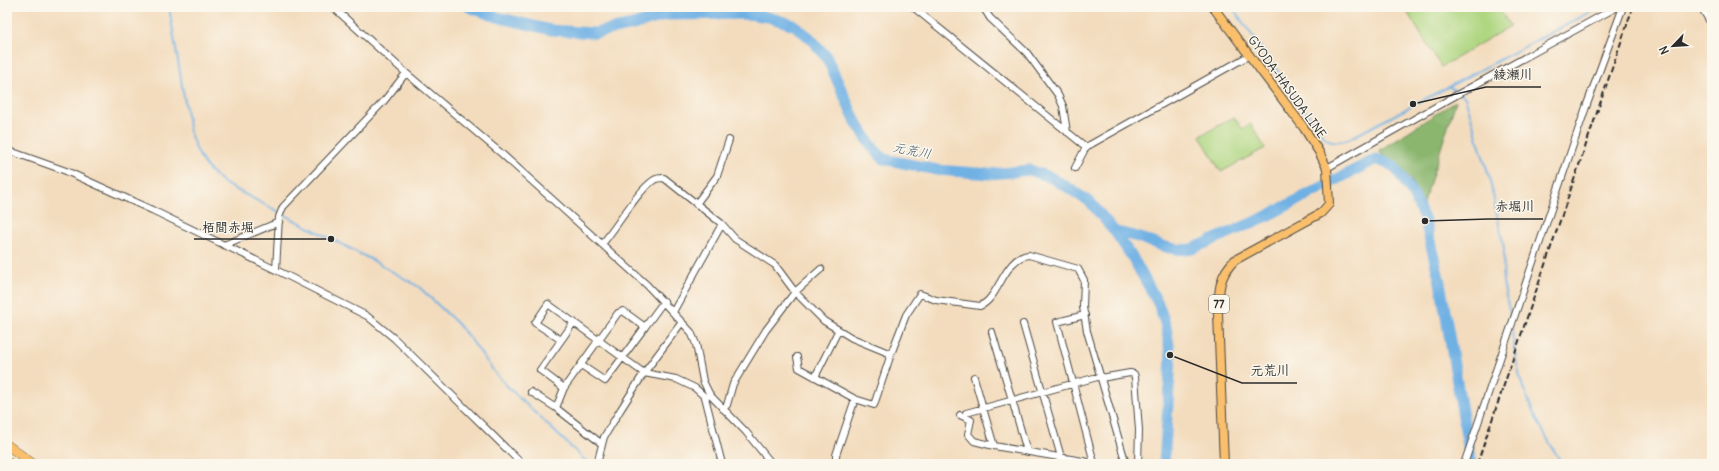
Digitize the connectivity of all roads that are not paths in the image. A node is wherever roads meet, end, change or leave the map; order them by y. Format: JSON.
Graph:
{"nodes":[{"id":1,"x":333,"y":7,"type":"edge"},
{"id":2,"x":913,"y":7,"type":"edge"},
{"id":3,"x":983,"y":7,"type":"edge"},
{"id":4,"x":1213,"y":7,"type":"edge"},
{"id":5,"x":1617,"y":7,"type":"edge"},
{"id":6,"x":1623,"y":7,"type":"edge"},
{"id":7,"x":1701,"y":7,"type":"edge"},
{"id":8,"x":1712,"y":25,"type":"edge"},
{"id":9,"x":1250,"y":55,"type":"junction"},
{"id":10,"x":406,"y":73,"type":"junction"},
{"id":11,"x":1067,"y":132,"type":"junction"},
{"id":12,"x":729,"y":140,"type":"dead end"},
{"id":13,"x":1086,"y":147,"type":"junction"},
{"id":14,"x":7,"y":150,"type":"edge"},
{"id":15,"x":1075,"y":168,"type":"dead end"},
{"id":16,"x":1327,"y":170,"type":"junction"},
{"id":17,"x":696,"y":204,"type":"junction"},
{"id":18,"x":279,"y":219,"type":"junction"},
{"id":19,"x":722,"y":224,"type":"junction"},
{"id":20,"x":602,"y":244,"type":"junction"},
{"id":21,"x":224,"y":245,"type":"junction"},
{"id":22,"x":820,"y":269,"type":"dead end"},
{"id":23,"x":276,"y":270,"type":"junction"},
{"id":24,"x":795,"y":292,"type":"junction"},
{"id":25,"x":664,"y":302,"type":"junction"},
{"id":26,"x":674,"y":312,"type":"junction"},
{"id":27,"x":1085,"y":315,"type":"junction"},
{"id":28,"x":574,"y":322,"type":"junction"},
{"id":29,"x":682,"y":322,"type":"junction"},
{"id":30,"x":1023,"y":324,"type":"dead end"},
{"id":31,"x":645,"y":327,"type":"junction"},
{"id":32,"x":838,"y":331,"type":"junction"},
{"id":33,"x":992,"y":332,"type":"dead end"},
{"id":34,"x":561,"y":340,"type":"junction"},
{"id":35,"x":598,"y":341,"type":"junction"},
{"id":36,"x":891,"y":354,"type":"junction"},
{"id":37,"x":623,"y":356,"type":"junction"},
{"id":38,"x":797,"y":357,"type":"dead end"},
{"id":39,"x":581,"y":365,"type":"junction"},
{"id":40,"x":644,"y":373,"type":"junction"},
{"id":41,"x":815,"y":377,"type":"junction"},
{"id":42,"x":974,"y":377,"type":"dead end"},
{"id":43,"x":1101,"y":377,"type":"junction"},
{"id":44,"x":1074,"y":383,"type":"junction"},
{"id":45,"x":564,"y":388,"type":"junction"},
{"id":46,"x":531,"y":392,"type":"dead end"},
{"id":47,"x":1042,"y":392,"type":"junction"},
{"id":48,"x":707,"y":396,"type":"junction"},
{"id":49,"x":855,"y":399,"type":"junction"},
{"id":50,"x":1012,"y":400,"type":"junction"},
{"id":51,"x":556,"y":408,"type":"junction"},
{"id":52,"x":983,"y":408,"type":"junction"},
{"id":53,"x":723,"y":410,"type":"junction"},
{"id":54,"x":602,"y":444,"type":"junction"},
{"id":55,"x":7,"y":445,"type":"edge"},
{"id":56,"x":994,"y":446,"type":"junction"},
{"id":57,"x":1027,"y":451,"type":"junction"},
{"id":58,"x":1061,"y":457,"type":"junction"},
{"id":59,"x":7,"y":461,"type":"edge"},
{"id":60,"x":10,"y":464,"type":"edge"},
{"id":61,"x":33,"y":464,"type":"edge"},
{"id":62,"x":522,"y":464,"type":"edge"},
{"id":63,"x":597,"y":464,"type":"edge"},
{"id":64,"x":722,"y":464,"type":"edge"},
{"id":65,"x":772,"y":464,"type":"edge"},
{"id":66,"x":836,"y":464,"type":"edge"},
{"id":67,"x":1058,"y":464,"type":"edge"},
{"id":68,"x":1097,"y":464,"type":"edge"},
{"id":69,"x":1126,"y":464,"type":"edge"},
{"id":70,"x":1138,"y":464,"type":"edge"},
{"id":71,"x":1224,"y":464,"type":"edge"},
{"id":72,"x":1464,"y":464,"type":"edge"}],
"edges":[{"from":1,"to":10,"type":"street"},
{"from":2,"to":11,"type":"street"},
{"from":3,"to":11,"type":"street"},
{"from":4,"to":9,"type":"main road","name":"GYODA-HASUDA LINE","number":"77"},
{"from":5,"to":16,"type":"street"},
{"from":6,"to":72,"type":"street"},
{"from":7,"to":8,"type":"street"},
{"from":9,"to":13,"type":"street"},
{"from":9,"to":16,"type":"main road","name":"GYODA-HASUDA LINE","number":"77"},
{"from":10,"to":18,"type":"street"},
{"from":10,"to":20,"type":"street"},
{"from":11,"to":13,"type":"street"},
{"from":12,"to":17,"type":"street"},
{"from":13,"to":15,"type":"street"},
{"from":14,"to":21,"type":"street"},
{"from":16,"to":71,"type":"main road","name":"GYODA-HASUDA LINE","number":"77"},
{"from":17,"to":19,"type":"street"},
{"from":17,"to":20,"type":"street"},
{"from":18,"to":21,"type":"street"},
{"from":18,"to":23,"type":"street"},
{"from":19,"to":24,"type":"street"},
{"from":19,"to":26,"type":"street"},
{"from":20,"to":25,"type":"street"},
{"from":21,"to":23,"type":"street"},
{"from":22,"to":24,"type":"street"},
{"from":23,"to":62,"type":"street"},
{"from":24,"to":32,"type":"street"},
{"from":24,"to":53,"type":"street"},
{"from":25,"to":26,"type":"street"},
{"from":25,"to":31,"type":"street"},
{"from":26,"to":29,"type":"street"},
{"from":27,"to":36,"type":"street"},
{"from":27,"to":43,"type":"street"},
{"from":27,"to":44,"type":"street"},
{"from":28,"to":34,"type":"street"},
{"from":28,"to":34,"type":"street"},
{"from":28,"to":35,"type":"street"},
{"from":29,"to":40,"type":"street"},
{"from":29,"to":48,"type":"street"},
{"from":30,"to":47,"type":"street"},
{"from":31,"to":35,"type":"street"},
{"from":31,"to":37,"type":"street"},
{"from":32,"to":36,"type":"street"},
{"from":32,"to":41,"type":"street"},
{"from":33,"to":50,"type":"street"},
{"from":34,"to":45,"type":"street"},
{"from":35,"to":37,"type":"street"},
{"from":35,"to":39,"type":"street"},
{"from":36,"to":49,"type":"street"},
{"from":37,"to":39,"type":"street"},
{"from":37,"to":40,"type":"street"},
{"from":38,"to":41,"type":"street"},
{"from":39,"to":45,"type":"street"},
{"from":40,"to":48,"type":"street"},
{"from":40,"to":54,"type":"street"},
{"from":41,"to":49,"type":"street"},
{"from":42,"to":52,"type":"street"},
{"from":43,"to":44,"type":"street"},
{"from":43,"to":69,"type":"street"},
{"from":43,"to":70,"type":"street"},
{"from":44,"to":47,"type":"street"},
{"from":44,"to":68,"type":"street"},
{"from":45,"to":51,"type":"street"},
{"from":46,"to":51,"type":"street"},
{"from":47,"to":50,"type":"street"},
{"from":47,"to":58,"type":"street"},
{"from":48,"to":53,"type":"street"},
{"from":48,"to":64,"type":"street"},
{"from":49,"to":66,"type":"street"},
{"from":50,"to":52,"type":"street"},
{"from":50,"to":57,"type":"street"},
{"from":51,"to":54,"type":"street"},
{"from":52,"to":56,"type":"street"},
{"from":52,"to":56,"type":"street"},
{"from":53,"to":65,"type":"street"},
{"from":54,"to":63,"type":"street"},
{"from":55,"to":61,"type":"highway"},
{"from":56,"to":57,"type":"street"},
{"from":57,"to":58,"type":"street"},
{"from":58,"to":67,"type":"street"},
{"from":58,"to":68,"type":"street"},
{"from":59,"to":60,"type":"highway"}]}
